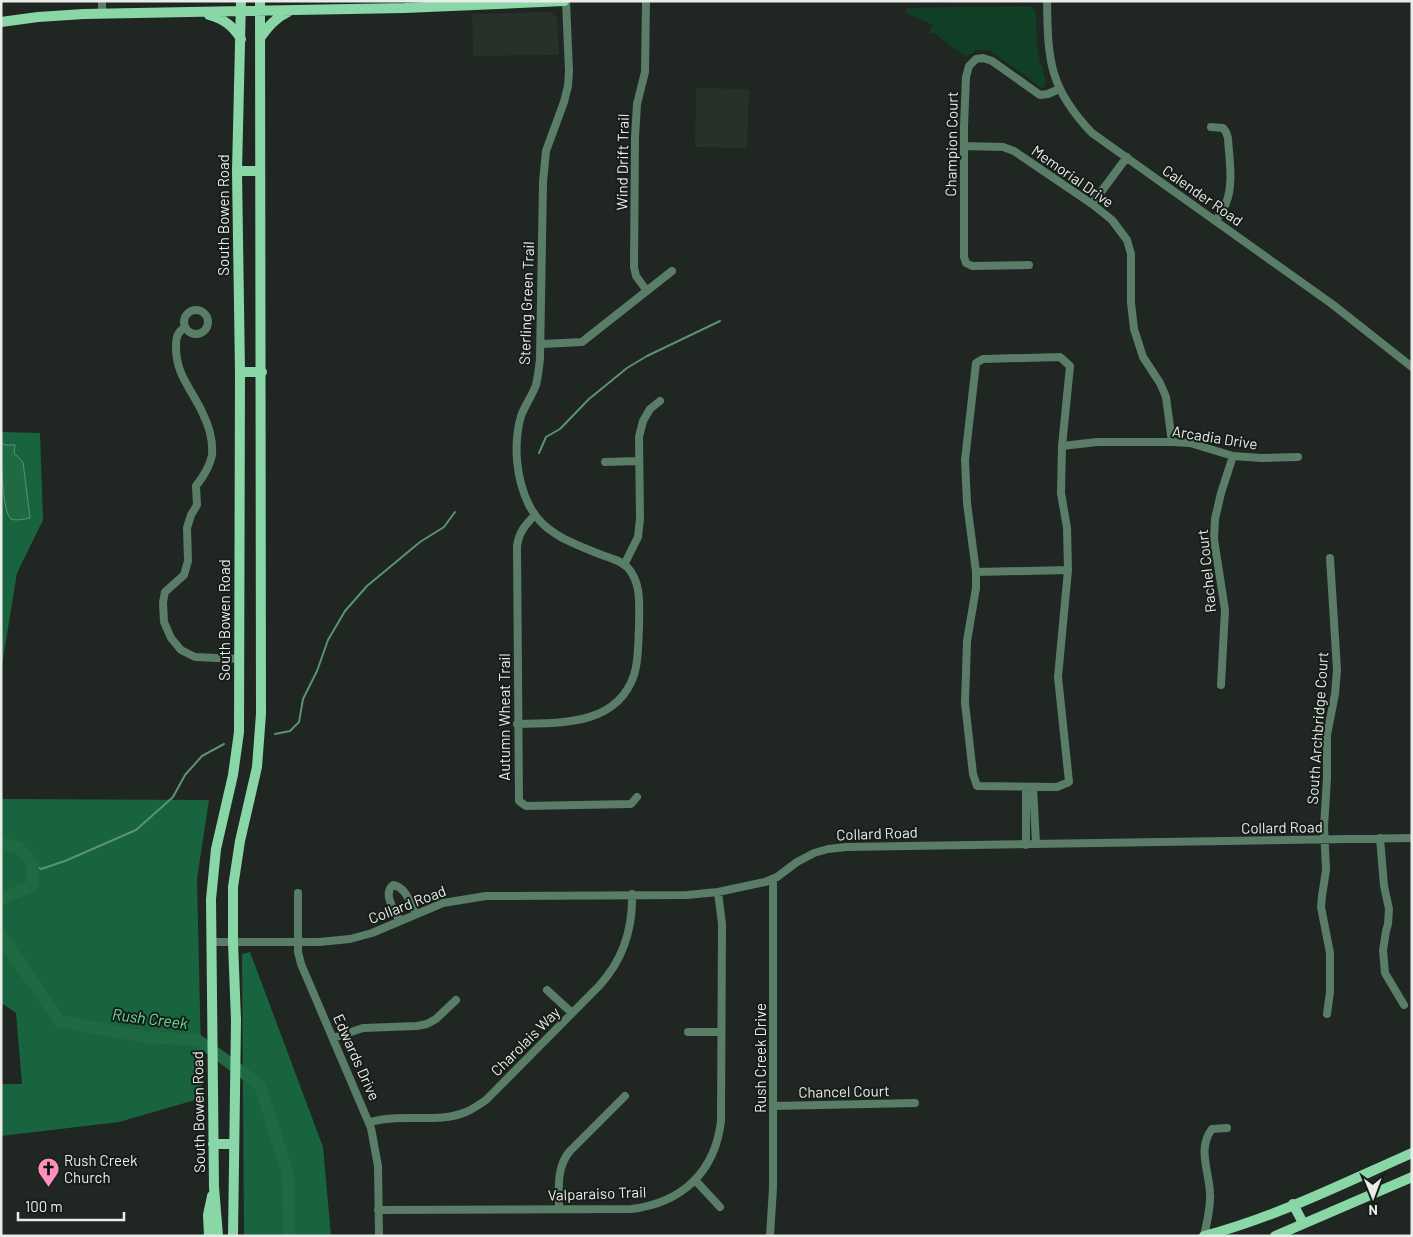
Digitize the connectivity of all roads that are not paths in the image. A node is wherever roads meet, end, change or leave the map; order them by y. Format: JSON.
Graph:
{"nodes":[{"id":1,"x":102,"y":1,"type":"edge"},
{"id":2,"x":565,"y":1,"type":"edge"},
{"id":3,"x":646,"y":1,"type":"edge"},
{"id":4,"x":1047,"y":1,"type":"edge"},
{"id":5,"x":241,"y":6,"type":"edge"},
{"id":6,"x":260,"y":6,"type":"edge"},
{"id":7,"x":292,"y":10,"type":"junction"},
{"id":8,"x":195,"y":12,"type":"junction"},
{"id":9,"x":102,"y":14,"type":"junction"},
{"id":10,"x":1,"y":22,"type":"edge"},
{"id":11,"x":260,"y":38,"type":"junction"},
{"id":12,"x":241,"y":40,"type":"junction"},
{"id":13,"x":1059,"y":89,"type":"junction"},
{"id":14,"x":1211,"y":127,"type":"dead end"},
{"id":15,"x":964,"y":146,"type":"junction"},
{"id":16,"x":1127,"y":157,"type":"junction"},
{"id":17,"x":237,"y":171,"type":"junction"},
{"id":18,"x":259,"y":171,"type":"junction"},
{"id":19,"x":1092,"y":204,"type":"junction"},
{"id":20,"x":1216,"y":220,"type":"junction"},
{"id":21,"x":1030,"y":264,"type":"dead end"},
{"id":22,"x":672,"y":271,"type":"dead end"},
{"id":23,"x":647,"y":291,"type":"junction"},
{"id":24,"x":185,"y":327,"type":"dead end"},
{"id":25,"x":542,"y":344,"type":"junction"},
{"id":26,"x":1412,"y":366,"type":"edge"},
{"id":27,"x":240,"y":372,"type":"junction"},
{"id":28,"x":262,"y":372,"type":"junction"},
{"id":29,"x":660,"y":401,"type":"dead end"},
{"id":30,"x":1172,"y":442,"type":"junction"},
{"id":31,"x":1062,"y":446,"type":"junction"},
{"id":32,"x":1233,"y":456,"type":"junction"},
{"id":33,"x":1298,"y":457,"type":"dead end"},
{"id":34,"x":639,"y":461,"type":"junction"},
{"id":35,"x":605,"y":462,"type":"dead end"},
{"id":36,"x":535,"y":516,"type":"junction"},
{"id":37,"x":1330,"y":558,"type":"dead end"},
{"id":38,"x":624,"y":565,"type":"junction"},
{"id":39,"x":1068,"y":570,"type":"junction"},
{"id":40,"x":976,"y":572,"type":"junction"},
{"id":41,"x":239,"y":659,"type":"junction"},
{"id":42,"x":1221,"y":684,"type":"dead end"},
{"id":43,"x":517,"y":724,"type":"junction"},
{"id":44,"x":1029,"y":787,"type":"junction"},
{"id":45,"x":637,"y":797,"type":"dead end"},
{"id":46,"x":1380,"y":838,"type":"junction"},
{"id":47,"x":1412,"y":838,"type":"edge"},
{"id":48,"x":1325,"y":839,"type":"junction"},
{"id":49,"x":1036,"y":844,"type":"junction"},
{"id":50,"x":1026,"y":845,"type":"junction"},
{"id":51,"x":773,"y":879,"type":"junction"},
{"id":52,"x":718,"y":892,"type":"junction"},
{"id":53,"x":298,"y":894,"type":"dead end"},
{"id":54,"x":632,"y":894,"type":"junction"},
{"id":55,"x":416,"y":914,"type":"junction"},
{"id":56,"x":400,"y":921,"type":"junction"},
{"id":57,"x":212,"y":942,"type":"junction"},
{"id":58,"x":233,"y":942,"type":"junction"},
{"id":59,"x":298,"y":942,"type":"junction"},
{"id":60,"x":547,"y":990,"type":"dead end"},
{"id":61,"x":456,"y":1000,"type":"dead end"},
{"id":62,"x":1404,"y":1005,"type":"dead end"},
{"id":63,"x":572,"y":1013,"type":"junction"},
{"id":64,"x":1327,"y":1014,"type":"dead end"},
{"id":65,"x":688,"y":1032,"type":"dead end"},
{"id":66,"x":721,"y":1032,"type":"junction"},
{"id":67,"x":333,"y":1038,"type":"junction"},
{"id":68,"x":625,"y":1096,"type":"dead end"},
{"id":69,"x":915,"y":1103,"type":"dead end"},
{"id":70,"x":774,"y":1106,"type":"junction"},
{"id":71,"x":370,"y":1122,"type":"junction"},
{"id":72,"x":1228,"y":1128,"type":"dead end"},
{"id":73,"x":213,"y":1144,"type":"junction"},
{"id":74,"x":234,"y":1144,"type":"junction"},
{"id":75,"x":1412,"y":1153,"type":"edge"},
{"id":76,"x":1412,"y":1178,"type":"edge"},
{"id":77,"x":695,"y":1180,"type":"junction"},
{"id":78,"x":214,"y":1187,"type":"junction"},
{"id":79,"x":1293,"y":1204,"type":"junction"},
{"id":80,"x":720,"y":1207,"type":"dead end"},
{"id":81,"x":559,"y":1209,"type":"junction"},
{"id":82,"x":378,"y":1210,"type":"junction"},
{"id":83,"x":1303,"y":1223,"type":"junction"},
{"id":84,"x":208,"y":1236,"type":"edge"},
{"id":85,"x":218,"y":1236,"type":"edge"},
{"id":86,"x":233,"y":1236,"type":"edge"},
{"id":87,"x":379,"y":1236,"type":"edge"},
{"id":88,"x":770,"y":1236,"type":"edge"},
{"id":89,"x":1204,"y":1236,"type":"edge"},
{"id":90,"x":1275,"y":1236,"type":"edge"}],
"edges":[{"from":1,"to":9,"type":"street"},
{"from":2,"to":7,"type":"main road"},
{"from":2,"to":25,"type":"street","name":"Sterling Green Trail"},
{"from":3,"to":23,"type":"street","name":"Wind Drift Trail"},
{"from":4,"to":13,"type":"street","name":"Calender Road"},
{"from":5,"to":6,"type":"main road"},
{"from":5,"to":8,"type":"main road"},
{"from":5,"to":12,"type":"main road","name":"South Bowen Road"},
{"from":6,"to":7,"type":"main road"},
{"from":6,"to":11,"type":"main road"},
{"from":7,"to":11,"type":"main road"},
{"from":8,"to":9,"type":"main road"},
{"from":8,"to":12,"type":"main road"},
{"from":9,"to":10,"type":"main road"},
{"from":11,"to":18,"type":"main road"},
{"from":12,"to":17,"type":"main road","name":"South Bowen Road"},
{"from":13,"to":15,"type":"street","name":"Champion Court"},
{"from":13,"to":16,"type":"street","name":"Calender Road"},
{"from":14,"to":20,"type":"street"},
{"from":15,"to":19,"type":"street","name":"Memorial Drive"},
{"from":15,"to":21,"type":"street","name":"Champion Court"},
{"from":16,"to":19,"type":"street"},
{"from":16,"to":20,"type":"street","name":"Calender Road"},
{"from":17,"to":18,"type":"main road"},
{"from":17,"to":27,"type":"main road","name":"South Bowen Road"},
{"from":18,"to":28,"type":"main road"},
{"from":19,"to":30,"type":"street","name":"Memorial Drive"},
{"from":20,"to":26,"type":"street","name":"Calender Road"},
{"from":22,"to":23,"type":"street"},
{"from":23,"to":25,"type":"street"},
{"from":24,"to":41,"type":"street"},
{"from":25,"to":36,"type":"street","name":"Sterling Green Trail"},
{"from":27,"to":28,"type":"main road"},
{"from":27,"to":41,"type":"main road","name":"South Bowen Road"},
{"from":28,"to":58,"type":"main road"},
{"from":29,"to":34,"type":"street"},
{"from":30,"to":31,"type":"street","name":"Arcadia Drive"},
{"from":30,"to":32,"type":"street","name":"Arcadia Drive"},
{"from":31,"to":39,"type":"street"},
{"from":31,"to":40,"type":"street"},
{"from":32,"to":33,"type":"street","name":"Arcadia Drive"},
{"from":32,"to":42,"type":"street","name":"Rachel Court"},
{"from":34,"to":35,"type":"street"},
{"from":34,"to":38,"type":"street"},
{"from":36,"to":38,"type":"street","name":"Sterling Green Trail"},
{"from":36,"to":43,"type":"street","name":"Autumn Wheat Trail"},
{"from":37,"to":48,"type":"street","name":"South Archbridge Court"},
{"from":38,"to":43,"type":"street"},
{"from":39,"to":40,"type":"street"},
{"from":39,"to":44,"type":"street"},
{"from":40,"to":44,"type":"street"},
{"from":41,"to":57,"type":"main road","name":"South Bowen Road"},
{"from":43,"to":45,"type":"street","name":"Autumn Wheat Trail"},
{"from":44,"to":49,"type":"street"},
{"from":44,"to":50,"type":"street"},
{"from":46,"to":47,"type":"street","name":"Collard Road"},
{"from":46,"to":48,"type":"street","name":"Collard Road"},
{"from":46,"to":62,"type":"street"},
{"from":48,"to":49,"type":"street","name":"Collard Road"},
{"from":48,"to":64,"type":"street","name":"South Archbridge Court"},
{"from":49,"to":50,"type":"street","name":"Collard Road"},
{"from":50,"to":51,"type":"street","name":"Collard Road"},
{"from":51,"to":52,"type":"street","name":"Collard Road"},
{"from":51,"to":70,"type":"street","name":"Rush Creek Drive"},
{"from":52,"to":54,"type":"street","name":"Collard Road"},
{"from":52,"to":66,"type":"street","name":"Valparaiso Trail"},
{"from":53,"to":59,"type":"street","name":"Edwards Drive"},
{"from":54,"to":55,"type":"street","name":"Collard Road"},
{"from":54,"to":63,"type":"street","name":"Charolais Way"},
{"from":55,"to":56,"type":"street","name":"Collard Road"},
{"from":55,"to":56,"type":"street"},
{"from":56,"to":59,"type":"street","name":"Collard Road"},
{"from":57,"to":58,"type":"street","name":"Collard Road"},
{"from":57,"to":73,"type":"main road","name":"South Bowen Road"},
{"from":58,"to":59,"type":"street","name":"Collard Road"},
{"from":58,"to":74,"type":"main road"},
{"from":59,"to":67,"type":"street","name":"Edwards Drive"},
{"from":60,"to":63,"type":"street"},
{"from":61,"to":67,"type":"street"},
{"from":63,"to":71,"type":"street","name":"Charolais Way"},
{"from":65,"to":66,"type":"street"},
{"from":66,"to":77,"type":"street","name":"Valparaiso Trail"},
{"from":67,"to":71,"type":"street","name":"Edwards Drive"},
{"from":68,"to":81,"type":"street"},
{"from":69,"to":70,"type":"street","name":"Chancel Court"},
{"from":70,"to":88,"type":"street","name":"Rush Creek Drive"},
{"from":71,"to":82,"type":"street","name":"Edwards Drive"},
{"from":72,"to":89,"type":"street"},
{"from":73,"to":74,"type":"main road"},
{"from":73,"to":78,"type":"main road","name":"South Bowen Road"},
{"from":74,"to":86,"type":"main road"},
{"from":75,"to":79,"type":"main road"},
{"from":76,"to":83,"type":"main road"},
{"from":77,"to":80,"type":"street"},
{"from":77,"to":81,"type":"street","name":"Valparaiso Trail"},
{"from":78,"to":84,"type":"main road"},
{"from":78,"to":85,"type":"main road","name":"South Bowen Road"},
{"from":79,"to":83,"type":"main road"},
{"from":79,"to":89,"type":"main road"},
{"from":81,"to":82,"type":"street","name":"Valparaiso Trail"},
{"from":82,"to":87,"type":"street","name":"Edwards Drive"},
{"from":83,"to":90,"type":"main road"}]}
